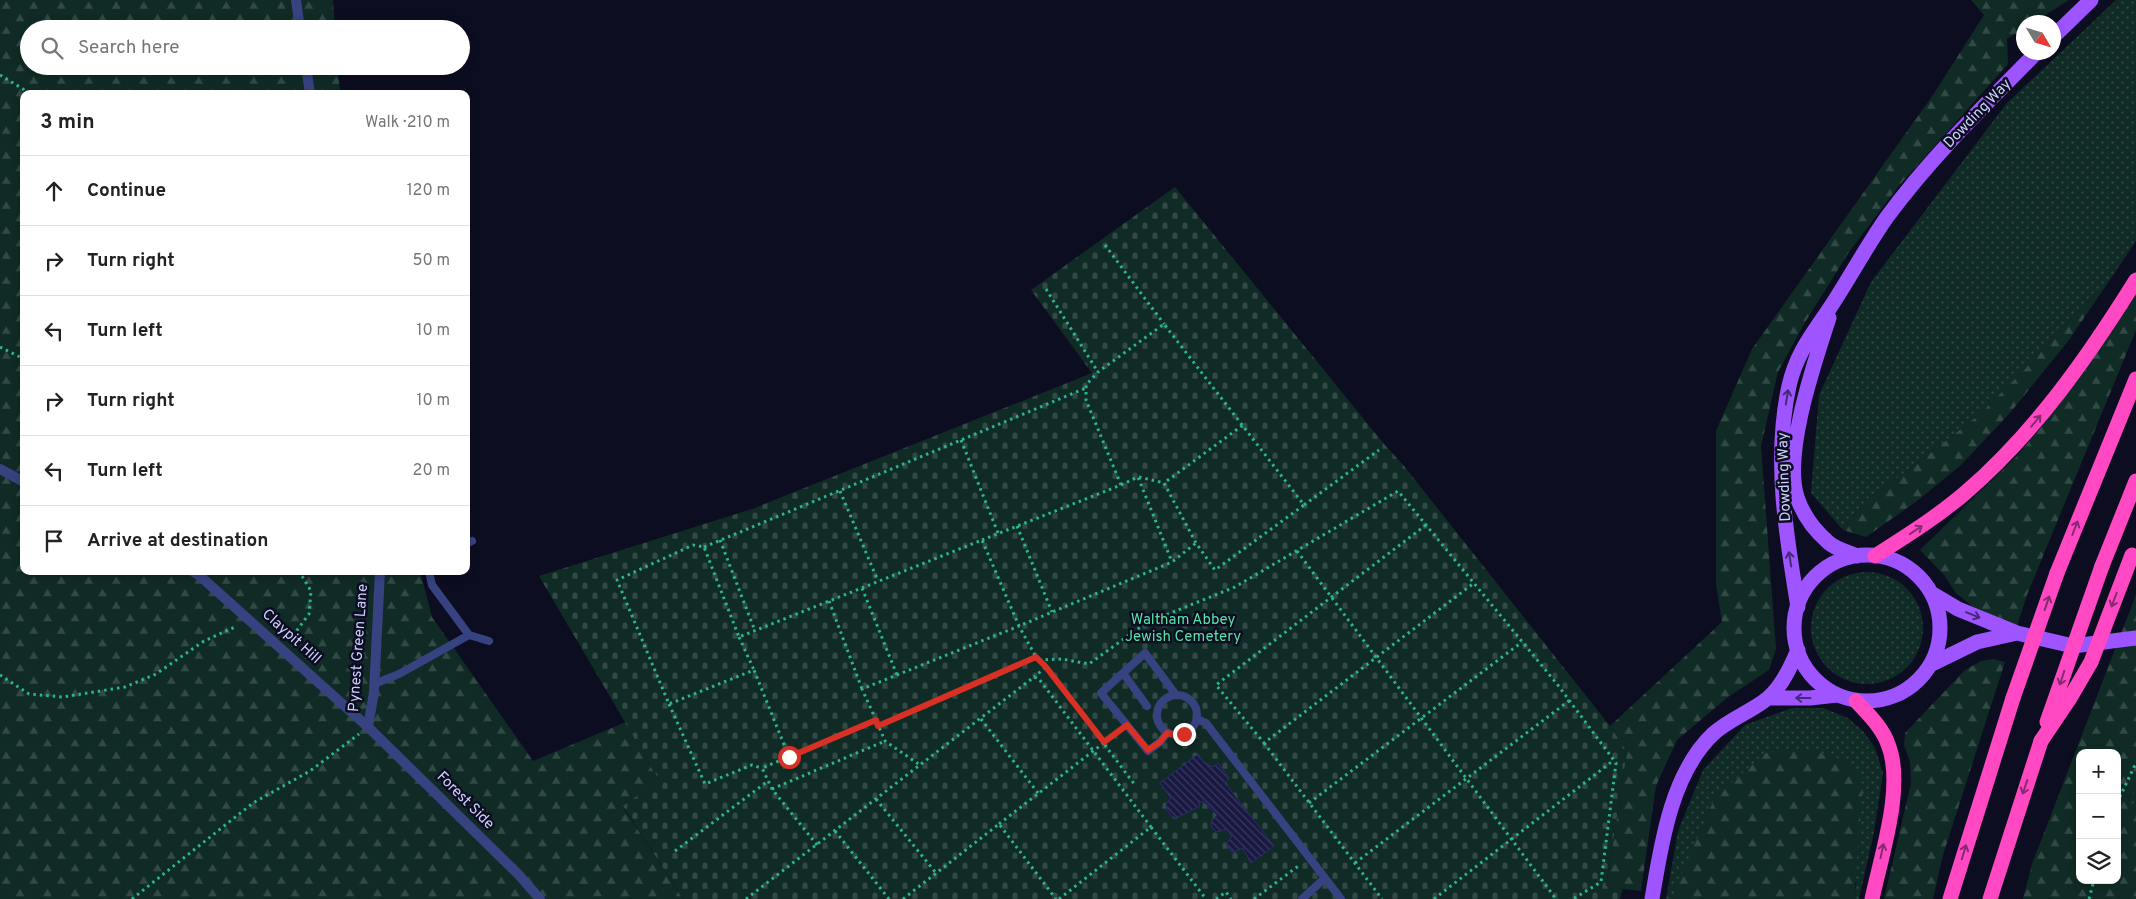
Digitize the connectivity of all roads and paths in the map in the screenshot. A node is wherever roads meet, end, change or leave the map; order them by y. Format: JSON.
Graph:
{"nodes":[{"id":1,"x":296,"y":0,"type":"edge"},
{"id":2,"x":2091,"y":0,"type":"edge"},
{"id":3,"x":299,"y":20,"type":"edge"},
{"id":4,"x":2061,"y":29,"type":"edge"},
{"id":5,"x":2029,"y":60,"type":"edge"},
{"id":6,"x":0,"y":75,"type":"edge"},
{"id":7,"x":307,"y":75,"type":"edge"},
{"id":8,"x":24,"y":90,"type":"edge"},
{"id":9,"x":309,"y":90,"type":"edge"},
{"id":10,"x":1105,"y":246,"type":"dead end"},
{"id":11,"x":2136,"y":280,"type":"edge"},
{"id":12,"x":1046,"y":289,"type":"dead end"},
{"id":13,"x":1835,"y":300,"type":"junction"},
{"id":14,"x":1164,"y":324,"type":"junction"},
{"id":15,"x":0,"y":347,"type":"edge"},
{"id":16,"x":20,"y":357,"type":"edge"},
{"id":17,"x":1098,"y":372,"type":"junction"},
{"id":18,"x":2136,"y":379,"type":"edge"},
{"id":19,"x":1086,"y":388,"type":"junction"},
{"id":20,"x":1242,"y":425,"type":"junction"},
{"id":21,"x":961,"y":440,"type":"junction"},
{"id":22,"x":1379,"y":450,"type":"dead end"},
{"id":23,"x":0,"y":469,"type":"edge"},
{"id":24,"x":1138,"y":477,"type":"junction"},
{"id":25,"x":20,"y":480,"type":"edge"},
{"id":26,"x":2136,"y":481,"type":"edge"},
{"id":27,"x":1164,"y":483,"type":"junction"},
{"id":28,"x":1121,"y":485,"type":"junction"},
{"id":29,"x":840,"y":491,"type":"junction"},
{"id":30,"x":1304,"y":504,"type":"junction"},
{"id":31,"x":1426,"y":525,"type":"junction"},
{"id":32,"x":1018,"y":526,"type":"junction"},
{"id":33,"x":998,"y":534,"type":"junction"},
{"id":34,"x":720,"y":540,"type":"junction"},
{"id":35,"x":982,"y":540,"type":"junction"},
{"id":36,"x":1196,"y":543,"type":"junction"},
{"id":37,"x":704,"y":547,"type":"junction"},
{"id":38,"x":2134,"y":549,"type":"edge"},
{"id":39,"x":1297,"y":551,"type":"junction"},
{"id":40,"x":1857,"y":556,"type":"junction"},
{"id":41,"x":1875,"y":556,"type":"junction"},
{"id":42,"x":1172,"y":562,"type":"junction"},
{"id":43,"x":198,"y":575,"type":"edge"},
{"id":44,"x":302,"y":575,"type":"edge"},
{"id":45,"x":380,"y":575,"type":"edge"},
{"id":46,"x":430,"y":575,"type":"edge"},
{"id":47,"x":878,"y":581,"type":"junction"},
{"id":48,"x":1474,"y":583,"type":"junction"},
{"id":49,"x":862,"y":588,"type":"junction"},
{"id":50,"x":1931,"y":593,"type":"junction"},
{"id":51,"x":1331,"y":597,"type":"junction"},
{"id":52,"x":829,"y":601,"type":"junction"},
{"id":53,"x":1798,"y":607,"type":"junction"},
{"id":54,"x":1052,"y":612,"type":"junction"},
{"id":55,"x":249,"y":620,"type":"junction"},
{"id":56,"x":1019,"y":626,"type":"junction"},
{"id":57,"x":755,"y":631,"type":"junction"},
{"id":58,"x":2017,"y":633,"type":"junction"},
{"id":59,"x":469,"y":635,"type":"junction"},
{"id":60,"x":739,"y":638,"type":"junction"},
{"id":61,"x":2136,"y":638,"type":"edge"},
{"id":62,"x":490,"y":641,"type":"dead end"},
{"id":63,"x":1522,"y":642,"type":"junction"},
{"id":64,"x":283,"y":649,"type":"junction"},
{"id":65,"x":1798,"y":650,"type":"junction"},
{"id":66,"x":1376,"y":657,"type":"junction"},
{"id":67,"x":1038,"y":658,"type":"junction"},
{"id":68,"x":1930,"y":665,"type":"junction"},
{"id":69,"x":1046,"y":667,"type":"junction"},
{"id":70,"x":754,"y":670,"type":"junction"},
{"id":71,"x":1123,"y":673,"type":"junction"},
{"id":72,"x":0,"y":675,"type":"edge"},
{"id":73,"x":897,"y":675,"type":"junction"},
{"id":74,"x":1034,"y":677,"type":"junction"},
{"id":75,"x":374,"y":684,"type":"junction"},
{"id":76,"x":862,"y":688,"type":"junction"},
{"id":77,"x":1176,"y":695,"type":"junction"},
{"id":78,"x":1837,"y":695,"type":"junction"},
{"id":79,"x":1768,"y":698,"type":"junction"},
{"id":80,"x":1570,"y":700,"type":"junction"},
{"id":81,"x":1856,"y":701,"type":"junction"},
{"id":82,"x":669,"y":704,"type":"junction"},
{"id":83,"x":1148,"y":706,"type":"dead end"},
{"id":84,"x":1422,"y":718,"type":"junction"},
{"id":85,"x":981,"y":719,"type":"junction"},
{"id":86,"x":1196,"y":719,"type":"junction"},
{"id":87,"x":876,"y":720,"type":"junction"},
{"id":88,"x":1127,"y":725,"type":"junction"},
{"id":89,"x":368,"y":726,"type":"junction"},
{"id":90,"x":878,"y":726,"type":"junction"},
{"id":91,"x":1167,"y":733,"type":"junction"},
{"id":92,"x":885,"y":741,"type":"junction"},
{"id":93,"x":2041,"y":741,"type":"junction"},
{"id":94,"x":1104,"y":742,"type":"junction"},
{"id":95,"x":1264,"y":743,"type":"junction"},
{"id":96,"x":1093,"y":751,"type":"junction"},
{"id":97,"x":789,"y":757,"type":"junction"},
{"id":98,"x":1614,"y":760,"type":"junction"},
{"id":99,"x":2136,"y":763,"type":"edge"},
{"id":100,"x":920,"y":765,"type":"junction"},
{"id":101,"x":762,"y":768,"type":"junction"},
{"id":102,"x":1466,"y":780,"type":"junction"},
{"id":103,"x":768,"y":781,"type":"junction"},
{"id":104,"x":1135,"y":784,"type":"dead end"},
{"id":105,"x":772,"y":789,"type":"junction"},
{"id":106,"x":1038,"y":793,"type":"junction"},
{"id":107,"x":2121,"y":795,"type":"edge"},
{"id":108,"x":876,"y":799,"type":"junction"},
{"id":109,"x":1310,"y":803,"type":"junction"},
{"id":110,"x":1000,"y":824,"type":"junction"},
{"id":111,"x":1151,"y":827,"type":"junction"},
{"id":112,"x":835,"y":831,"type":"junction"},
{"id":113,"x":1512,"y":840,"type":"junction"},
{"id":114,"x":817,"y":845,"type":"junction"},
{"id":115,"x":675,"y":850,"type":"dead end"},
{"id":116,"x":1310,"y":858,"type":"junction"},
{"id":117,"x":1355,"y":863,"type":"junction"},
{"id":118,"x":936,"y":873,"type":"junction"},
{"id":119,"x":1325,"y":878,"type":"junction"},
{"id":120,"x":2093,"y":884,"type":"edge"},
{"id":121,"x":132,"y":899,"type":"edge"},
{"id":122,"x":540,"y":899,"type":"edge"},
{"id":123,"x":746,"y":899,"type":"edge"},
{"id":124,"x":889,"y":899,"type":"edge"},
{"id":125,"x":903,"y":899,"type":"edge"},
{"id":126,"x":1057,"y":899,"type":"edge"},
{"id":127,"x":1206,"y":899,"type":"edge"},
{"id":128,"x":1216,"y":899,"type":"edge"},
{"id":129,"x":1231,"y":899,"type":"edge"},
{"id":130,"x":1254,"y":899,"type":"edge"},
{"id":131,"x":1302,"y":899,"type":"edge"},
{"id":132,"x":1341,"y":899,"type":"edge"},
{"id":133,"x":1382,"y":899,"type":"edge"},
{"id":134,"x":1434,"y":899,"type":"edge"},
{"id":135,"x":1556,"y":899,"type":"edge"},
{"id":136,"x":1573,"y":899,"type":"edge"},
{"id":137,"x":1652,"y":899,"type":"edge"},
{"id":138,"x":1872,"y":899,"type":"edge"},
{"id":139,"x":1950,"y":899,"type":"edge"},
{"id":140,"x":1990,"y":899,"type":"edge"},
{"id":141,"x":2089,"y":899,"type":"edge"}],
"edges":[{"from":1,"to":3,"type":"street"},
{"from":2,"to":4,"type":"main road"},
{"from":5,"to":13,"type":"main road","name":"Dowding Way"},
{"from":6,"to":8,"type":"path"},
{"from":7,"to":9,"type":"street"},
{"from":10,"to":14,"type":"path"},
{"from":41,"to":11,"type":"highway","one_way":true},
{"from":12,"to":17,"type":"path"},
{"from":13,"to":40,"type":"main road","name":"Dowding Way"},
{"from":53,"to":13,"type":"main road","name":"Dowding Way","one_way":true},
{"from":14,"to":17,"type":"path"},
{"from":14,"to":20,"type":"path"},
{"from":15,"to":16,"type":"path"},
{"from":17,"to":19,"type":"path"},
{"from":139,"to":18,"type":"highway","one_way":true,"bridge":true},
{"from":19,"to":21,"type":"path"},
{"from":19,"to":28,"type":"path"},
{"from":20,"to":27,"type":"path"},
{"from":20,"to":30,"type":"path"},
{"from":21,"to":29,"type":"path"},
{"from":21,"to":33,"type":"path"},
{"from":22,"to":30,"type":"path"},
{"from":23,"to":25,"type":"street"},
{"from":24,"to":27,"type":"path"},
{"from":24,"to":28,"type":"path"},
{"from":24,"to":42,"type":"path"},
{"from":26,"to":93,"type":"highway","one_way":true,"bridge":true},
{"from":27,"to":36,"type":"path"},
{"from":28,"to":32,"type":"path"},
{"from":29,"to":34,"type":"path"},
{"from":29,"to":47,"type":"path"},
{"from":30,"to":36,"type":"path"},
{"from":31,"to":39,"type":"path"},
{"from":31,"to":48,"type":"path"},
{"from":31,"to":51,"type":"path"},
{"from":32,"to":33,"type":"path"},
{"from":32,"to":54,"type":"path"},
{"from":33,"to":35,"type":"path"},
{"from":34,"to":37,"type":"path"},
{"from":34,"to":57,"type":"path"},
{"from":35,"to":47,"type":"path"},
{"from":35,"to":56,"type":"path"},
{"from":36,"to":42,"type":"path"},
{"from":37,"to":60,"type":"path"},
{"from":37,"to":82,"type":"path"},
{"from":38,"to":93,"type":"highway","one_way":true,"bridge":true},
{"from":39,"to":51,"type":"path"},
{"from":39,"to":67,"type":"path"},
{"from":40,"to":41,"type":"main road"},
{"from":40,"to":53,"type":"main road"},
{"from":41,"to":50,"type":"main road"},
{"from":42,"to":54,"type":"path"},
{"from":43,"to":55,"type":"street","name":"Claypit Hill"},
{"from":44,"to":64,"type":"path"},
{"from":45,"to":75,"type":"street","name":"Pynest Green Lane"},
{"from":46,"to":59,"type":"lane"},
{"from":47,"to":49,"type":"path"},
{"from":48,"to":63,"type":"path"},
{"from":48,"to":66,"type":"path"},
{"from":49,"to":52,"type":"path"},
{"from":49,"to":73,"type":"path"},
{"from":50,"to":58,"type":"main road","one_way":true},
{"from":50,"to":68,"type":"main road"},
{"from":51,"to":66,"type":"path"},
{"from":51,"to":95,"type":"path"},
{"from":52,"to":57,"type":"path"},
{"from":52,"to":76,"type":"path"},
{"from":53,"to":65,"type":"main road"},
{"from":54,"to":56,"type":"path"},
{"from":55,"to":64,"type":"street","name":"Claypit Hill"},
{"from":55,"to":72,"type":"path"},
{"from":56,"to":67,"type":"path"},
{"from":56,"to":73,"type":"path"},
{"from":57,"to":60,"type":"path"},
{"from":58,"to":61,"type":"main road"},
{"from":58,"to":68,"type":"main road"},
{"from":59,"to":62,"type":"lane"},
{"from":59,"to":75,"type":"lane"},
{"from":60,"to":70,"type":"path"},
{"from":63,"to":80,"type":"path"},
{"from":63,"to":84,"type":"path"},
{"from":64,"to":89,"type":"street","name":"Claypit Hill"},
{"from":65,"to":78,"type":"main road"},
{"from":65,"to":79,"type":"main road"},
{"from":66,"to":84,"type":"path"},
{"from":66,"to":95,"type":"path"},
{"from":67,"to":69,"type":"path"},
{"from":67,"to":90,"type":"path"},
{"from":68,"to":81,"type":"main road"},
{"from":69,"to":74,"type":"path"},
{"from":69,"to":94,"type":"path"},
{"from":70,"to":82,"type":"path"},
{"from":70,"to":97,"type":"path"},
{"from":71,"to":77,"type":"lane"},
{"from":71,"to":83,"type":"lane"},
{"from":71,"to":88,"type":"lane"},
{"from":73,"to":76,"type":"path"},
{"from":74,"to":85,"type":"path"},
{"from":74,"to":96,"type":"path"},
{"from":75,"to":89,"type":"street","name":"Pynest Green Lane"},
{"from":76,"to":87,"type":"path"},
{"from":77,"to":86,"type":"lane"},
{"from":77,"to":91,"type":"lane"},
{"from":78,"to":79,"type":"main road","one_way":true},
{"from":78,"to":81,"type":"main road"},
{"from":79,"to":137,"type":"main road"},
{"from":80,"to":98,"type":"path"},
{"from":80,"to":102,"type":"path"},
{"from":138,"to":81,"type":"highway","one_way":true},
{"from":82,"to":101,"type":"path"},
{"from":84,"to":102,"type":"path"},
{"from":84,"to":109,"type":"path"},
{"from":85,"to":100,"type":"path"},
{"from":85,"to":106,"type":"path"},
{"from":86,"to":91,"type":"lane"},
{"from":86,"to":116,"type":"lane"},
{"from":87,"to":90,"type":"path"},
{"from":87,"to":97,"type":"path"},
{"from":88,"to":91,"type":"lane"},
{"from":88,"to":94,"type":"path"},
{"from":89,"to":121,"type":"path"},
{"from":89,"to":122,"type":"street","name":"Forest Side"},
{"from":90,"to":92,"type":"path"},
{"from":92,"to":100,"type":"path"},
{"from":92,"to":105,"type":"path"},
{"from":93,"to":140,"type":"highway","one_way":true},
{"from":94,"to":96,"type":"path"},
{"from":94,"to":104,"type":"path"},
{"from":95,"to":109,"type":"path"},
{"from":96,"to":106,"type":"path"},
{"from":96,"to":111,"type":"path"},
{"from":97,"to":101,"type":"path"},
{"from":98,"to":113,"type":"path"},
{"from":98,"to":136,"type":"path"},
{"from":99,"to":107,"type":"path"},
{"from":100,"to":108,"type":"path"},
{"from":101,"to":103,"type":"path"},
{"from":102,"to":113,"type":"path"},
{"from":102,"to":117,"type":"path"},
{"from":103,"to":105,"type":"path"},
{"from":103,"to":115,"type":"path"},
{"from":105,"to":114,"type":"path"},
{"from":106,"to":110,"type":"path"},
{"from":108,"to":112,"type":"path"},
{"from":108,"to":118,"type":"path"},
{"from":109,"to":117,"type":"path"},
{"from":110,"to":118,"type":"path"},
{"from":110,"to":126,"type":"path"},
{"from":111,"to":126,"type":"path"},
{"from":111,"to":127,"type":"path"},
{"from":112,"to":114,"type":"path"},
{"from":112,"to":124,"type":"path"},
{"from":113,"to":134,"type":"path"},
{"from":113,"to":135,"type":"path"},
{"from":114,"to":123,"type":"path"},
{"from":116,"to":119,"type":"lane"},
{"from":116,"to":130,"type":"path"},
{"from":117,"to":133,"type":"path"},
{"from":118,"to":125,"type":"path"},
{"from":119,"to":131,"type":"lane"},
{"from":119,"to":132,"type":"lane"},
{"from":120,"to":141,"type":"path"},
{"from":128,"to":129,"type":"path"}]}
